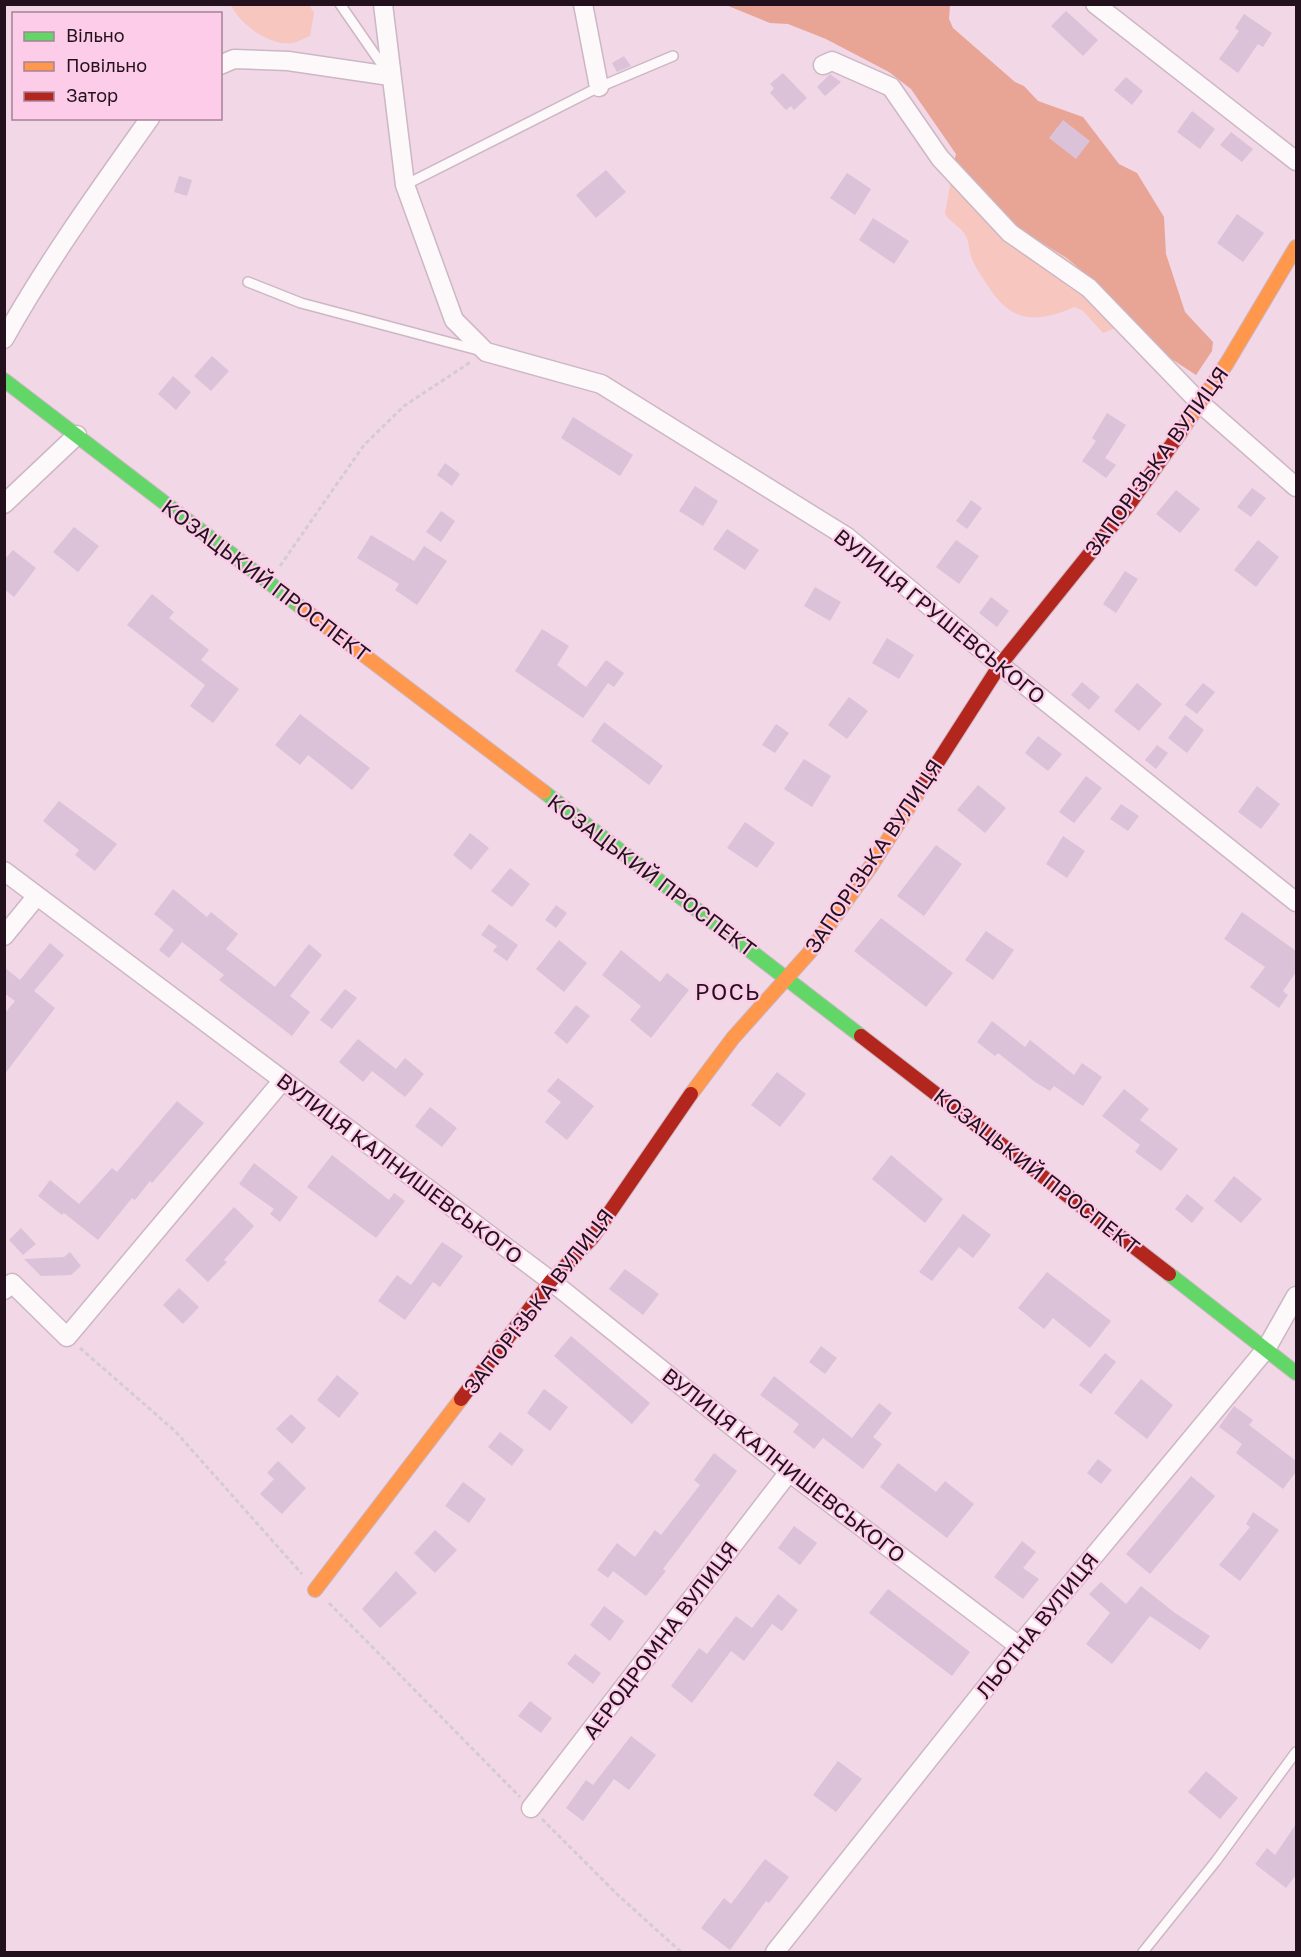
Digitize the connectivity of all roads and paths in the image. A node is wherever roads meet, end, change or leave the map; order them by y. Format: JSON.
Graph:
{"nodes":[{"id":1,"x":340,"y":4,"type":"edge"},
{"id":2,"x":382,"y":4,"type":"edge"},
{"id":3,"x":583,"y":4,"type":"edge"},
{"id":4,"x":1095,"y":4,"type":"edge"},
{"id":5,"x":674,"y":56,"type":"dead end"},
{"id":6,"x":222,"y":64,"type":"edge"},
{"id":7,"x":823,"y":65,"type":"dead end"},
{"id":8,"x":390,"y":76,"type":"junction"},
{"id":9,"x":600,"y":87,"type":"junction"},
{"id":10,"x":149,"y":120,"type":"edge"},
{"id":11,"x":1296,"y":161,"type":"edge"},
{"id":12,"x":405,"y":185,"type":"junction"},
{"id":13,"x":1296,"y":247,"type":"edge"},
{"id":14,"x":248,"y":282,"type":"dead end"},
{"id":15,"x":4,"y":339,"type":"edge"},
{"id":16,"x":486,"y":352,"type":"junction"},
{"id":17,"x":4,"y":380,"type":"edge"},
{"id":18,"x":1200,"y":403,"type":"junction"},
{"id":19,"x":77,"y":435,"type":"junction"},
{"id":20,"x":1296,"y":487,"type":"edge"},
{"id":21,"x":4,"y":504,"type":"edge"},
{"id":22,"x":268,"y":582,"type":"junction"},
{"id":23,"x":1000,"y":666,"type":"junction"},
{"id":24,"x":4,"y":871,"type":"edge"},
{"id":25,"x":36,"y":897,"type":"junction"},
{"id":26,"x":1296,"y":902,"type":"edge"},
{"id":27,"x":4,"y":936,"type":"edge"},
{"id":28,"x":787,"y":978,"type":"junction"},
{"id":29,"x":283,"y":1080,"type":"junction"},
{"id":30,"x":551,"y":1281,"type":"junction"},
{"id":31,"x":4,"y":1290,"type":"edge"},
{"id":32,"x":1296,"y":1296,"type":"edge"},
{"id":33,"x":67,"y":1337,"type":"junction"},
{"id":34,"x":1266,"y":1349,"type":"junction"},
{"id":35,"x":1296,"y":1373,"type":"edge"},
{"id":36,"x":789,"y":1472,"type":"junction"},
{"id":37,"x":315,"y":1590,"type":"junction"},
{"id":38,"x":1019,"y":1646,"type":"junction"},
{"id":39,"x":1296,"y":1752,"type":"edge"},
{"id":40,"x":531,"y":1808,"type":"junction"},
{"id":41,"x":681,"y":1953,"type":"edge"},
{"id":42,"x":774,"y":1953,"type":"edge"},
{"id":43,"x":1143,"y":1953,"type":"edge"}],
"edges":[{"from":1,"to":8,"type":"lane"},
{"from":2,"to":8,"type":"street"},
{"from":3,"to":9,"type":"street"},
{"from":4,"to":11,"type":"street"},
{"from":5,"to":9,"type":"lane"},
{"from":6,"to":8,"type":"street"},
{"from":7,"to":18,"type":"street"},
{"from":8,"to":12,"type":"street"},
{"from":9,"to":12,"type":"lane"},
{"from":10,"to":15,"type":"street"},
{"from":12,"to":16,"type":"street"},
{"from":13,"to":18,"type":"street","name":"ЗАПОРІЗЬКА ВУЛИЦЯ"},
{"from":14,"to":16,"type":"lane"},
{"from":16,"to":22,"type":"path"},
{"from":16,"to":23,"type":"street","name":"ВУЛИЦЯ ГРУШЕВСЬКОГО"},
{"from":17,"to":19,"type":"street","name":"КОЗАЦЬКИЙ ПРОСПЕКТ"},
{"from":18,"to":20,"type":"street"},
{"from":18,"to":23,"type":"street","name":"ЗАПОРІЗЬКА ВУЛИЦЯ"},
{"from":19,"to":21,"type":"street"},
{"from":19,"to":22,"type":"street","name":"КОЗАЦЬКИЙ ПРОСПЕКТ"},
{"from":22,"to":28,"type":"street","name":"КОЗАЦЬКИЙ ПРОСПЕКТ"},
{"from":23,"to":26,"type":"street","name":"ВУЛИЦЯ ГРУШЕВСЬКОГО"},
{"from":23,"to":28,"type":"street","name":"ЗАПОРІЗЬКА ВУЛИЦЯ"},
{"from":24,"to":25,"type":"street","name":"ВУЛИЦЯ КАЛНИШЕВСЬКОГО"},
{"from":25,"to":27,"type":"street"},
{"from":25,"to":29,"type":"street","name":"ВУЛИЦЯ КАЛНИШЕВСЬКОГО"},
{"from":28,"to":30,"type":"street","name":"ЗАПОРІЗЬКА ВУЛИЦЯ"},
{"from":28,"to":34,"type":"street","name":"КОЗАЦЬКИЙ ПРОСПЕКТ"},
{"from":29,"to":30,"type":"street","name":"ВУЛИЦЯ КАЛНИШЕВСЬКОГО"},
{"from":29,"to":33,"type":"street"},
{"from":30,"to":36,"type":"street","name":"ВУЛИЦЯ КАЛНИШЕВСЬКОГО"},
{"from":30,"to":37,"type":"street","name":"ЗАПОРІЗЬКА ВУЛИЦЯ"},
{"from":31,"to":33,"type":"street"},
{"from":32,"to":34,"type":"street","name":"ЛЬОТНА ВУЛИЦЯ"},
{"from":33,"to":37,"type":"path"},
{"from":34,"to":35,"type":"street","name":"КОЗАЦЬКИЙ ПРОСПЕКТ"},
{"from":34,"to":38,"type":"street","name":"ЛЬОТНА ВУЛИЦЯ"},
{"from":36,"to":38,"type":"street","name":"ВУЛИЦЯ КАЛНИШЕВСЬКОГО"},
{"from":36,"to":40,"type":"street","name":"АЕРОДРОМНА ВУЛИЦЯ"},
{"from":37,"to":40,"type":"path"},
{"from":38,"to":42,"type":"street","name":"ЛЬОТНА ВУЛИЦЯ"},
{"from":39,"to":43,"type":"lane"},
{"from":40,"to":41,"type":"path"}]}
